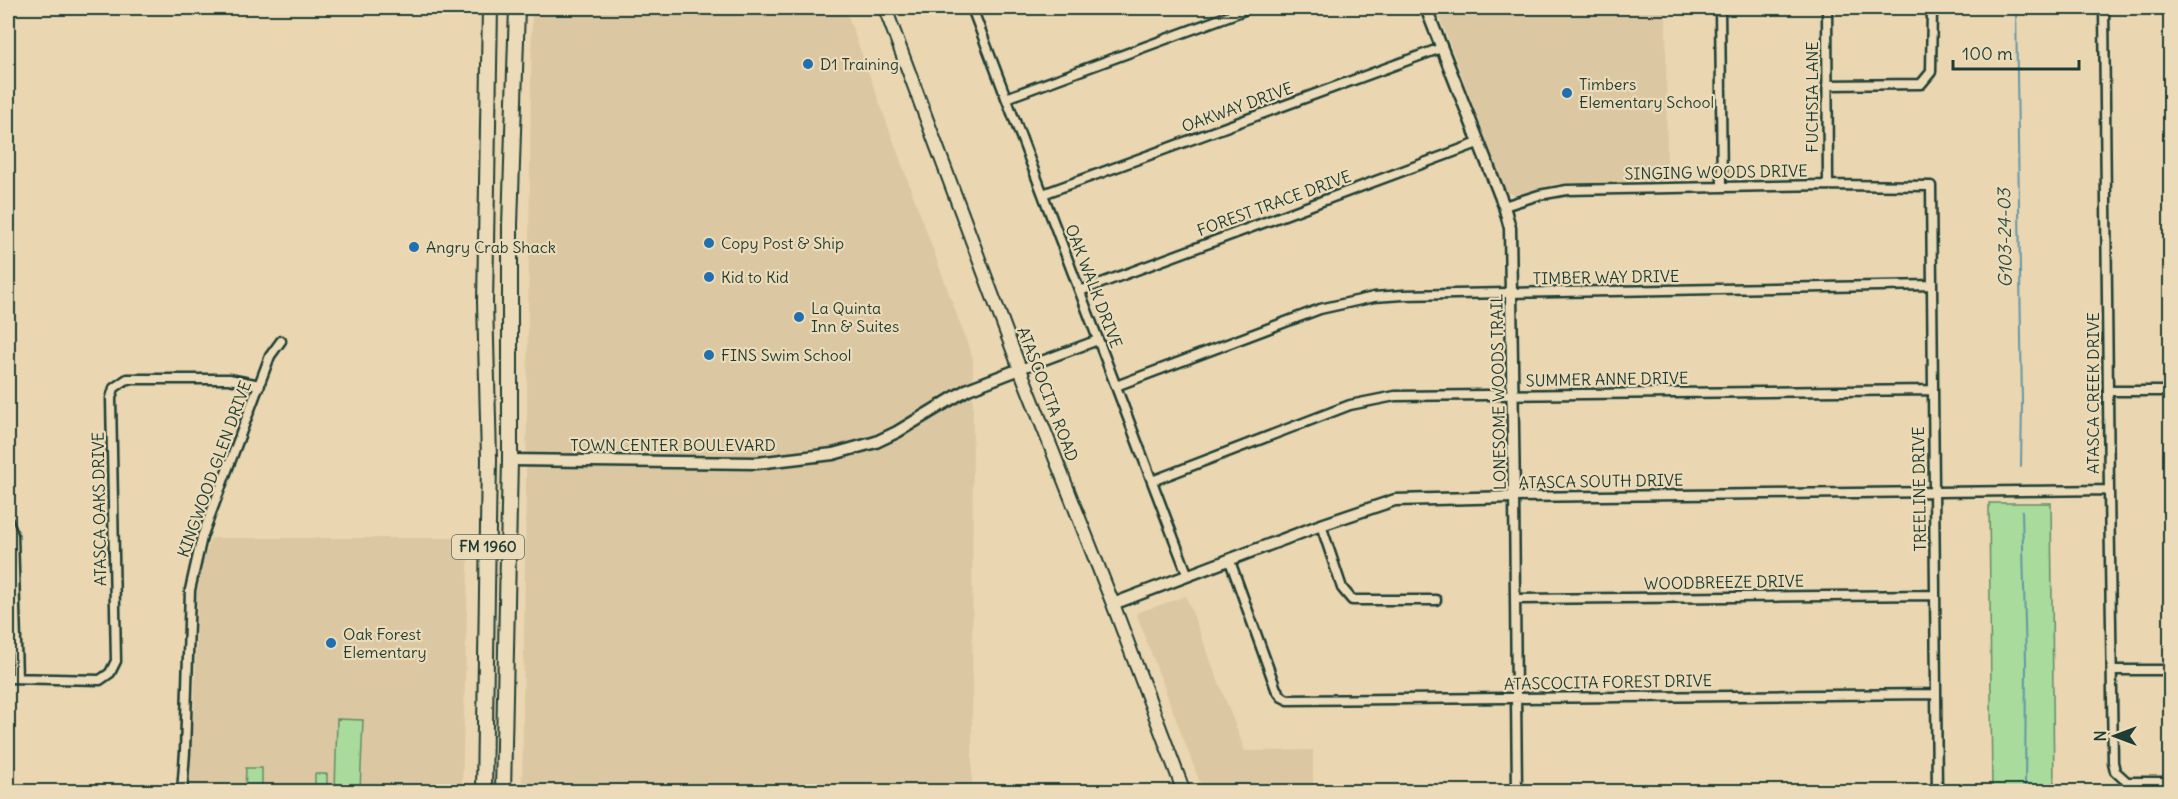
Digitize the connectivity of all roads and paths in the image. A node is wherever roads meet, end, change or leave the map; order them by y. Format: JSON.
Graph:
{"nodes":[{"id":1,"x":490,"y":8,"type":"edge"},
{"id":2,"x":517,"y":8,"type":"edge"},
{"id":3,"x":885,"y":8,"type":"edge"},
{"id":4,"x":972,"y":8,"type":"edge"},
{"id":5,"x":1250,"y":8,"type":"edge"},
{"id":6,"x":1426,"y":8,"type":"edge"},
{"id":7,"x":1720,"y":8,"type":"edge"},
{"id":8,"x":1827,"y":8,"type":"edge"},
{"id":9,"x":1932,"y":8,"type":"edge"},
{"id":10,"x":2104,"y":8,"type":"edge"},
{"id":11,"x":1441,"y":48,"type":"junction"},
{"id":12,"x":1827,"y":85,"type":"junction"},
{"id":13,"x":1006,"y":98,"type":"junction"},
{"id":14,"x":1478,"y":143,"type":"junction"},
{"id":15,"x":1828,"y":185,"type":"junction"},
{"id":16,"x":1931,"y":186,"type":"joint"},
{"id":17,"x":1722,"y":187,"type":"junction"},
{"id":18,"x":1043,"y":194,"type":"junction"},
{"id":19,"x":1504,"y":206,"type":"junction"},
{"id":20,"x":1932,"y":285,"type":"junction"},
{"id":21,"x":1080,"y":291,"type":"junction"},
{"id":22,"x":1512,"y":294,"type":"junction"},
{"id":23,"x":1098,"y":340,"type":"junction"},
{"id":24,"x":281,"y":341,"type":"dead end"},
{"id":25,"x":1020,"y":369,"type":"junction"},
{"id":26,"x":260,"y":385,"type":"junction"},
{"id":27,"x":1116,"y":386,"type":"junction"},
{"id":28,"x":1933,"y":390,"type":"junction"},
{"id":29,"x":2108,"y":391,"type":"junction"},
{"id":30,"x":2170,"y":391,"type":"edge"},
{"id":31,"x":1513,"y":395,"type":"junction"},
{"id":32,"x":510,"y":460,"type":"junction"},
{"id":33,"x":1152,"y":481,"type":"junction"},
{"id":34,"x":2109,"y":490,"type":"junction"},
{"id":35,"x":1934,"y":492,"type":"junction"},
{"id":36,"x":1514,"y":497,"type":"junction"},
{"id":37,"x":8,"y":521,"type":"edge"},
{"id":38,"x":1321,"y":525,"type":"junction"},
{"id":39,"x":1230,"y":561,"type":"junction"},
{"id":40,"x":1188,"y":576,"type":"junction"},
{"id":41,"x":1935,"y":595,"type":"junction"},
{"id":42,"x":1515,"y":599,"type":"junction"},
{"id":43,"x":1436,"y":600,"type":"dead end"},
{"id":44,"x":1113,"y":604,"type":"junction"},
{"id":45,"x":2113,"y":670,"type":"junction"},
{"id":46,"x":2170,"y":670,"type":"edge"},
{"id":47,"x":12,"y":678,"type":"edge"},
{"id":48,"x":1936,"y":694,"type":"junction"},
{"id":49,"x":1516,"y":698,"type":"junction"},
{"id":50,"x":2170,"y":782,"type":"edge"},
{"id":51,"x":182,"y":792,"type":"edge"},
{"id":52,"x":484,"y":792,"type":"edge"},
{"id":53,"x":503,"y":792,"type":"edge"},
{"id":54,"x":1184,"y":792,"type":"edge"},
{"id":55,"x":1517,"y":792,"type":"edge"},
{"id":56,"x":1937,"y":792,"type":"edge"}],
"edges":[{"from":1,"to":52,"type":"main road","name":"FM 1960","number":"FM 1960"},
{"from":2,"to":32,"type":"main road","name":"FM 1960","number":"FM 1960"},
{"from":3,"to":25,"type":"main road","name":"ATASCOCITA ROAD"},
{"from":4,"to":13,"type":"street","name":"OAK WALK DRIVE"},
{"from":5,"to":13,"type":"street"},
{"from":6,"to":11,"type":"street","name":"LONESOME WOODS TRAIL"},
{"from":7,"to":17,"type":"street"},
{"from":8,"to":12,"type":"street","name":"FUCHSIA LANE"},
{"from":9,"to":12,"type":"street"},
{"from":10,"to":29,"type":"street","name":"ATASCA CREEK DRIVE"},
{"from":11,"to":14,"type":"street","name":"LONESOME WOODS TRAIL"},
{"from":11,"to":18,"type":"street","name":"OAKWAY DRIVE"},
{"from":12,"to":15,"type":"street","name":"FUCHSIA LANE"},
{"from":13,"to":18,"type":"street","name":"OAK WALK DRIVE"},
{"from":14,"to":19,"type":"street","name":"LONESOME WOODS TRAIL"},
{"from":14,"to":21,"type":"street","name":"FOREST TRACE DRIVE"},
{"from":15,"to":16,"type":"street","name":"SINGING WOODS DRIVE"},
{"from":15,"to":17,"type":"street","name":"SINGING WOODS DRIVE"},
{"from":16,"to":20,"type":"street","name":"TREELINE DRIVE"},
{"from":17,"to":19,"type":"street","name":"SINGING WOODS DRIVE"},
{"from":18,"to":21,"type":"street","name":"OAK WALK DRIVE"},
{"from":19,"to":22,"type":"street","name":"LONESOME WOODS TRAIL"},
{"from":20,"to":22,"type":"street","name":"TIMBER WAY DRIVE"},
{"from":20,"to":28,"type":"street","name":"TREELINE DRIVE"},
{"from":21,"to":23,"type":"street","name":"OAK WALK DRIVE"},
{"from":22,"to":27,"type":"street","name":"TIMBER WAY DRIVE"},
{"from":22,"to":31,"type":"street","name":"LONESOME WOODS TRAIL"},
{"from":23,"to":25,"type":"street","name":"TOWN CENTER BOULEVARD"},
{"from":23,"to":27,"type":"street","name":"OAK WALK DRIVE"},
{"from":24,"to":26,"type":"street","name":"KINGWOOD GLEN DRIVE"},
{"from":25,"to":32,"type":"street","name":"TOWN CENTER BOULEVARD"},
{"from":25,"to":44,"type":"main road","name":"ATASCOCITA ROAD"},
{"from":26,"to":47,"type":"street","name":"ATASCA OAKS DRIVE"},
{"from":26,"to":51,"type":"street","name":"KINGWOOD GLEN DRIVE"},
{"from":27,"to":33,"type":"street","name":"OAK WALK DRIVE"},
{"from":28,"to":31,"type":"street","name":"SUMMER ANNE DRIVE"},
{"from":28,"to":35,"type":"street","name":"TREELINE DRIVE"},
{"from":29,"to":30,"type":"street"},
{"from":29,"to":34,"type":"street","name":"ATASCA CREEK DRIVE"},
{"from":31,"to":33,"type":"street","name":"SUMMER ANNE DRIVE"},
{"from":31,"to":36,"type":"street","name":"LONESOME WOODS TRAIL"},
{"from":32,"to":53,"type":"main road","name":"FM 1960","number":"FM 1960"},
{"from":33,"to":40,"type":"street","name":"OAK WALK DRIVE"},
{"from":34,"to":35,"type":"street","name":"ATASCA SOUTH DRIVE"},
{"from":34,"to":45,"type":"street","name":"ATASCA CREEK DRIVE"},
{"from":35,"to":36,"type":"street","name":"ATASCA SOUTH DRIVE"},
{"from":35,"to":41,"type":"street","name":"TREELINE DRIVE"},
{"from":36,"to":38,"type":"street","name":"ATASCA SOUTH DRIVE"},
{"from":36,"to":42,"type":"street","name":"LONESOME WOODS TRAIL"},
{"from":37,"to":47,"type":"street"},
{"from":38,"to":39,"type":"street","name":"ATASCA SOUTH DRIVE"},
{"from":38,"to":43,"type":"street"},
{"from":39,"to":40,"type":"street","name":"ATASCA SOUTH DRIVE"},
{"from":39,"to":49,"type":"street","name":"ATASCOCITA FOREST DRIVE"},
{"from":40,"to":44,"type":"street","name":"ATASCA SOUTH DRIVE"},
{"from":41,"to":42,"type":"street","name":"WOODBREEZE DRIVE"},
{"from":41,"to":48,"type":"street","name":"TREELINE DRIVE"},
{"from":42,"to":49,"type":"street","name":"LONESOME WOODS TRAIL"},
{"from":44,"to":54,"type":"main road","name":"ATASCOCITA ROAD"},
{"from":45,"to":46,"type":"street"},
{"from":45,"to":50,"type":"street","name":"ATASCA CREEK DRIVE"},
{"from":48,"to":49,"type":"street","name":"ATASCOCITA FOREST DRIVE"},
{"from":48,"to":56,"type":"street","name":"TREELINE DRIVE"},
{"from":49,"to":55,"type":"street","name":"LONESOME WOODS TRAIL"}]}
